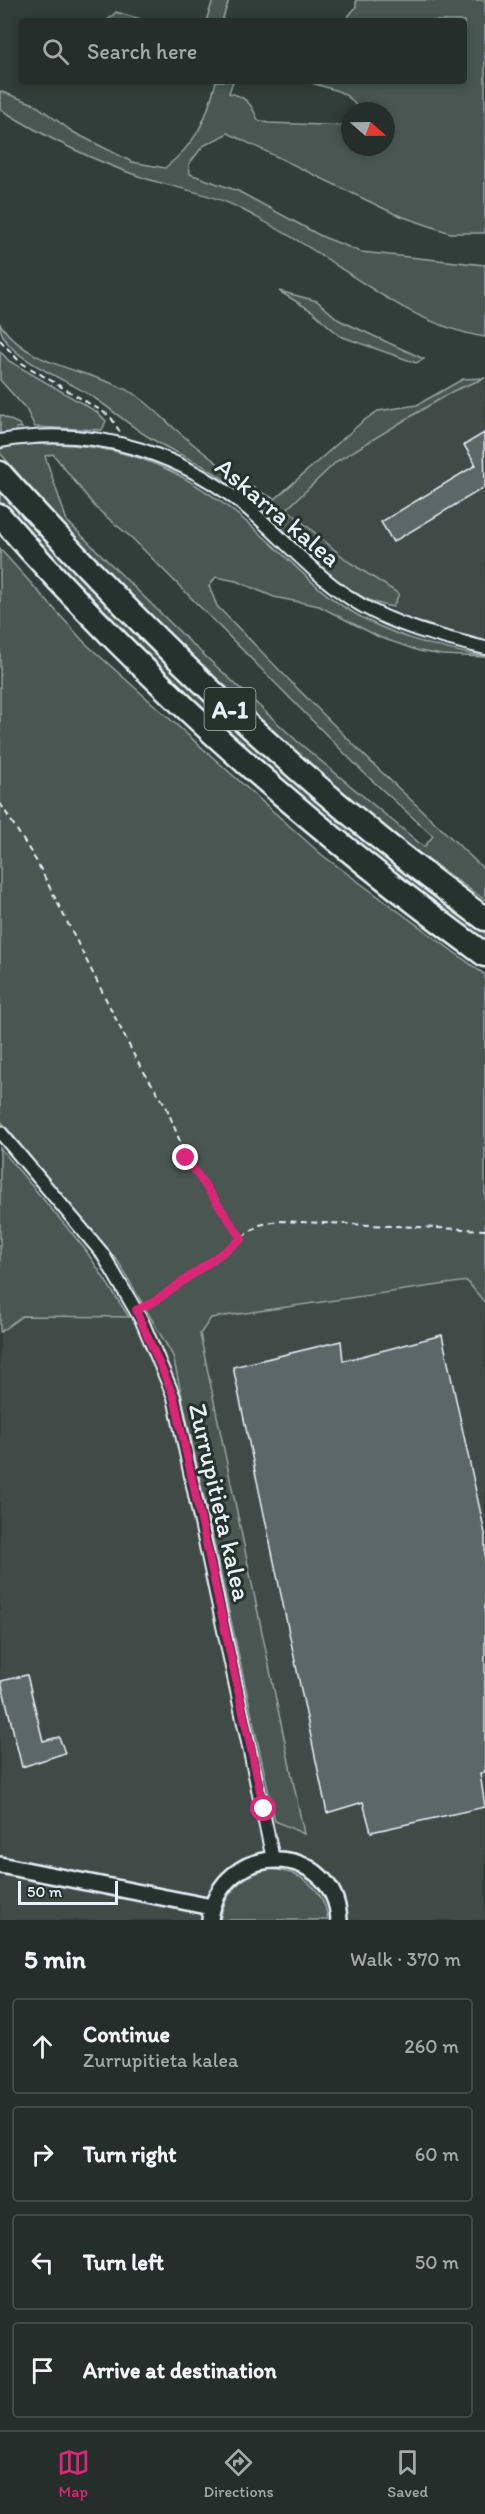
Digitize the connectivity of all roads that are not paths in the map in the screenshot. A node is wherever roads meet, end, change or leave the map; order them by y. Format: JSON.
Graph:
{"nodes":[{"id":1,"x":0,"y":441,"type":"edge"},
{"id":2,"x":0,"y":473,"type":"edge"},
{"id":3,"x":0,"y":516,"type":"edge"},
{"id":4,"x":485,"y":648,"type":"edge"},
{"id":5,"x":485,"y":919,"type":"edge"},
{"id":6,"x":485,"y":955,"type":"edge"},
{"id":7,"x":0,"y":1132,"type":"edge"},
{"id":8,"x":273,"y":1859,"type":"junction"},
{"id":9,"x":0,"y":1865,"type":"edge"},
{"id":10,"x":211,"y":1913,"type":"edge"},
{"id":11,"x":339,"y":1920,"type":"edge"}],
"edges":[{"from":1,"to":4,"type":"street","name":"Askarra kalea"},
{"from":2,"to":5,"type":"highway","number":"A-1"},
{"from":3,"to":6,"type":"highway","number":"A-1"},
{"from":7,"to":8,"type":"street","name":"Zurrupitieta kalea"},
{"from":8,"to":10,"type":"street"},
{"from":8,"to":11,"type":"street"},
{"from":9,"to":10,"type":"street"}]}
